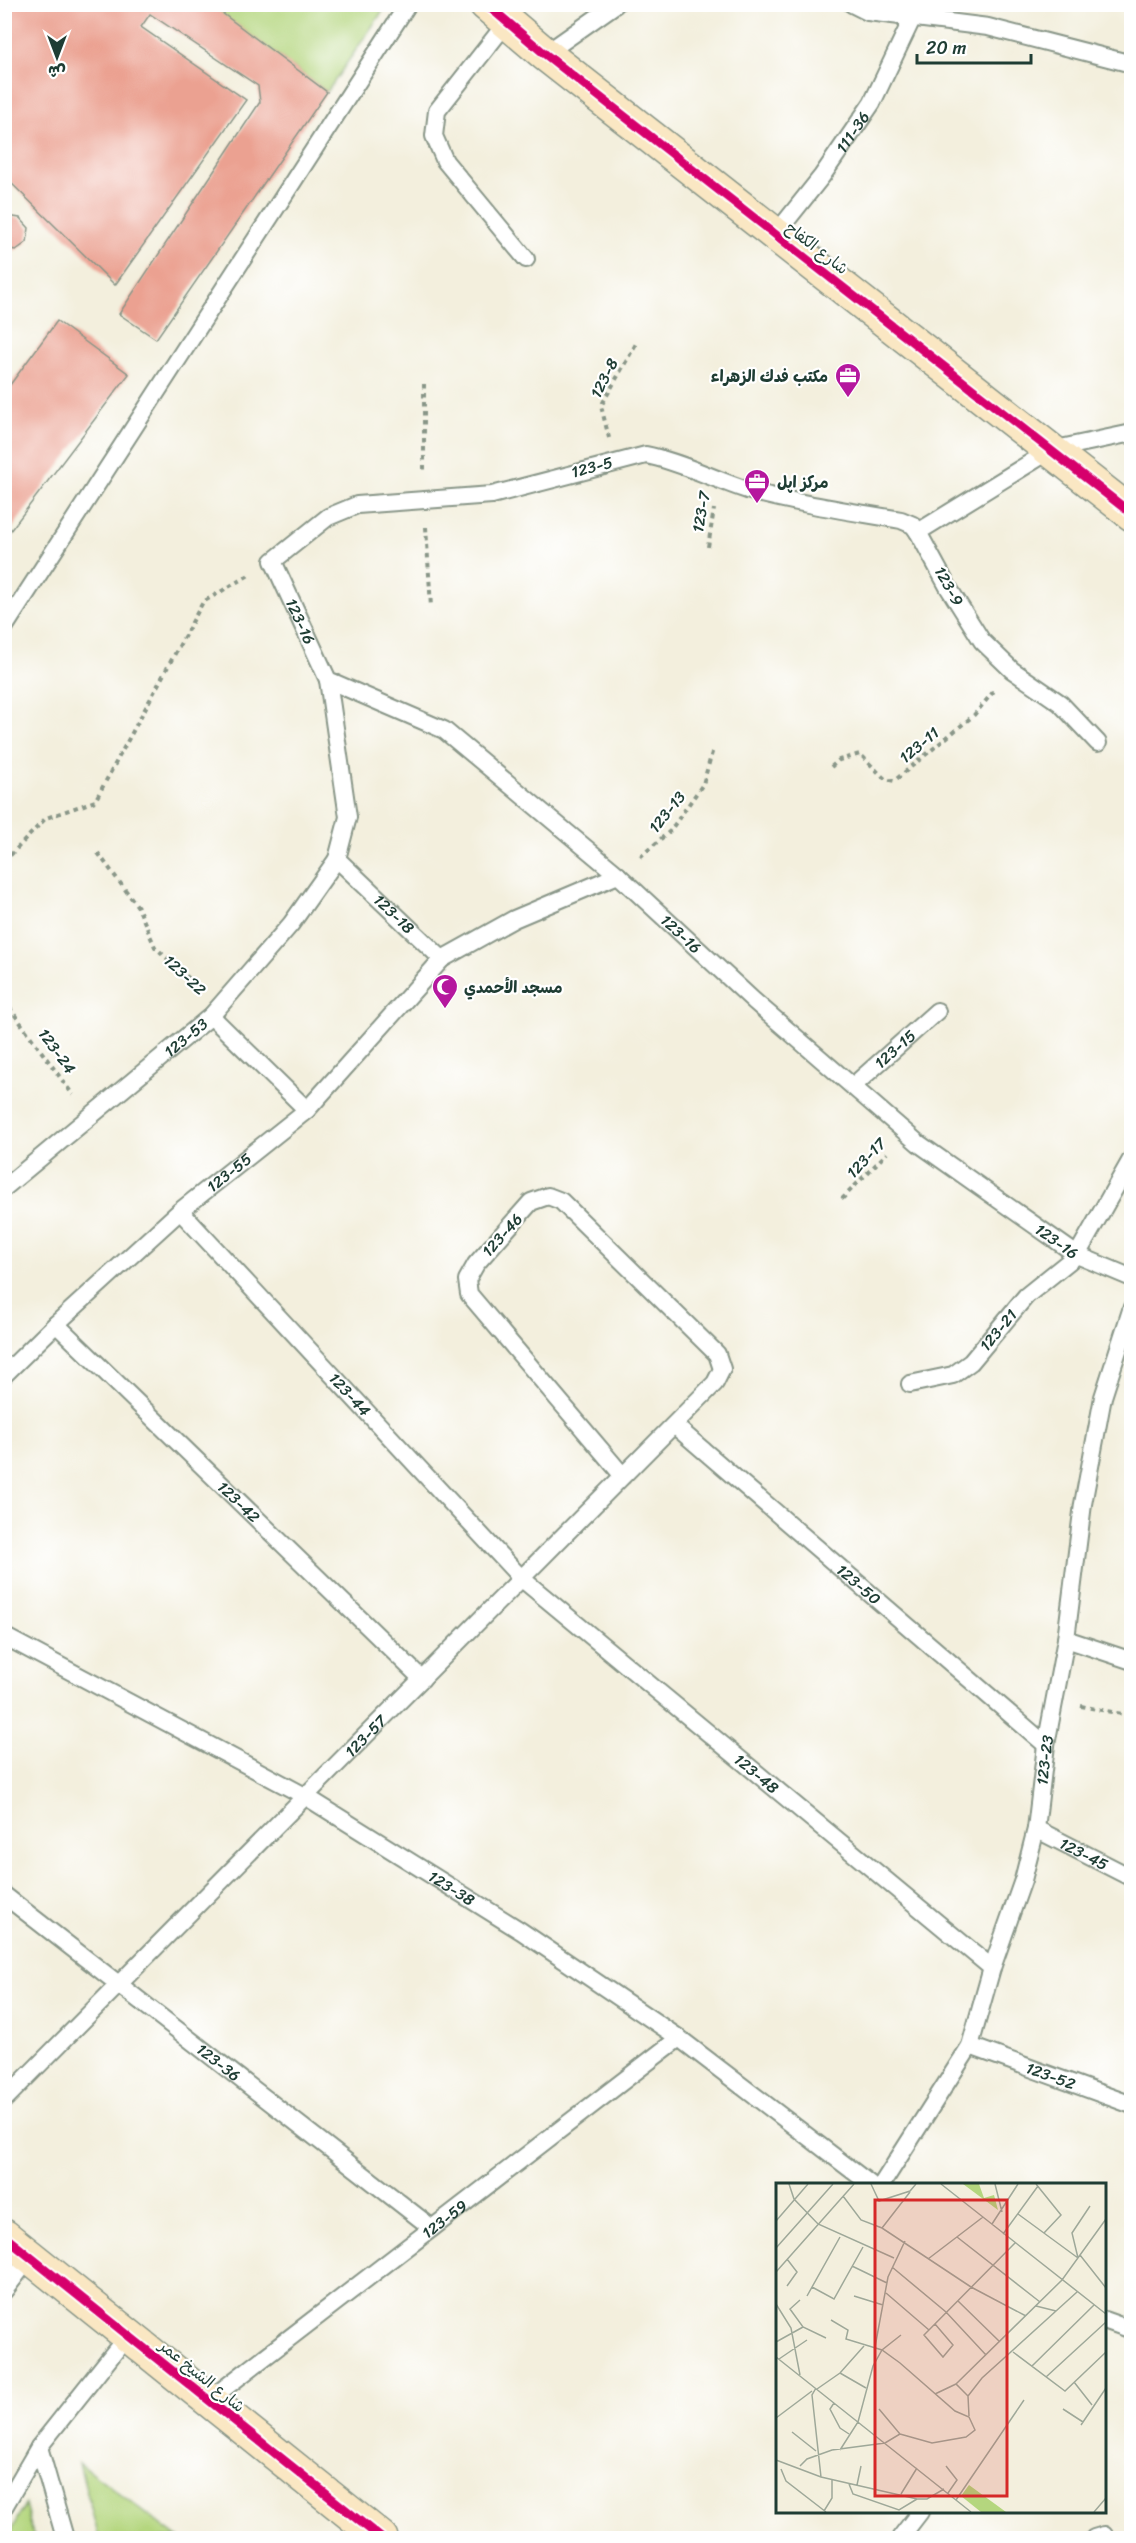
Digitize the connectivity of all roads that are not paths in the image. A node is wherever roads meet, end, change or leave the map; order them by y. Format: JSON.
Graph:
{"nodes":[{"id":1,"x":408,"y":4,"type":"edge"},
{"id":2,"x":616,"y":4,"type":"edge"},
{"id":3,"x":852,"y":4,"type":"edge"},
{"id":4,"x":496,"y":13,"type":"edge"},
{"id":5,"x":913,"y":17,"type":"junction"},
{"id":6,"x":544,"y":54,"type":"junction"},
{"id":7,"x":1131,"y":64,"type":"edge"},
{"id":8,"x":775,"y":235,"type":"junction"},
{"id":9,"x":526,"y":259,"type":"dead end"},
{"id":10,"x":1131,"y":433,"type":"edge"},
{"id":11,"x":1052,"y":450,"type":"junction"},
{"id":12,"x":1131,"y":514,"type":"edge"},
{"id":13,"x":918,"y":532,"type":"junction"},
{"id":14,"x":273,"y":561,"type":"joint"},
{"id":15,"x":4,"y":628,"type":"edge"},
{"id":16,"x":328,"y":680,"type":"junction"},
{"id":17,"x":1098,"y":743,"type":"dead end"},
{"id":18,"x":337,"y":859,"type":"junction"},
{"id":19,"x":618,"y":875,"type":"junction"},
{"id":20,"x":442,"y":959,"type":"junction"},
{"id":21,"x":937,"y":1011,"type":"dead end"},
{"id":22,"x":211,"y":1016,"type":"junction"},
{"id":23,"x":852,"y":1086,"type":"junction"},
{"id":24,"x":308,"y":1110,"type":"junction"},
{"id":25,"x":1131,"y":1158,"type":"edge"},
{"id":26,"x":4,"y":1188,"type":"edge"},
{"id":27,"x":180,"y":1211,"type":"junction"},
{"id":28,"x":1077,"y":1256,"type":"junction"},
{"id":29,"x":1131,"y":1278,"type":"edge"},
{"id":30,"x":1131,"y":1307,"type":"edge"},
{"id":31,"x":56,"y":1323,"type":"junction"},
{"id":32,"x":722,"y":1369,"type":"joint"},
{"id":33,"x":4,"y":1375,"type":"edge"},
{"id":34,"x":910,"y":1384,"type":"dead end"},
{"id":35,"x":674,"y":1425,"type":"junction"},
{"id":36,"x":623,"y":1476,"type":"junction"},
{"id":37,"x":521,"y":1578,"type":"junction"},
{"id":38,"x":4,"y":1636,"type":"edge"},
{"id":39,"x":1066,"y":1639,"type":"junction"},
{"id":40,"x":1131,"y":1661,"type":"edge"},
{"id":41,"x":422,"y":1679,"type":"junction"},
{"id":42,"x":1046,"y":1745,"type":"junction"},
{"id":43,"x":305,"y":1796,"type":"junction"},
{"id":44,"x":1036,"y":1829,"type":"junction"},
{"id":45,"x":1131,"y":1878,"type":"edge"},
{"id":46,"x":4,"y":1895,"type":"edge"},
{"id":47,"x":992,"y":1968,"type":"junction"},
{"id":48,"x":118,"y":1985,"type":"junction"},
{"id":49,"x":680,"y":2038,"type":"junction"},
{"id":50,"x":970,"y":2046,"type":"junction"},
{"id":51,"x":4,"y":2100,"type":"edge"},
{"id":52,"x":1131,"y":2105,"type":"edge"},
{"id":53,"x":869,"y":2183,"type":"edge"},
{"id":54,"x":883,"y":2183,"type":"edge"},
{"id":55,"x":432,"y":2228,"type":"junction"},
{"id":56,"x":4,"y":2236,"type":"edge"},
{"id":57,"x":30,"y":2257,"type":"junction"},
{"id":58,"x":4,"y":2291,"type":"edge"},
{"id":59,"x":1106,"y":2321,"type":"edge"},
{"id":60,"x":1131,"y":2330,"type":"edge"},
{"id":61,"x":128,"y":2335,"type":"junction"},
{"id":62,"x":209,"y":2400,"type":"junction"},
{"id":63,"x":39,"y":2447,"type":"junction"},
{"id":64,"x":4,"y":2506,"type":"edge"},
{"id":65,"x":919,"y":2513,"type":"edge"},
{"id":66,"x":65,"y":2538,"type":"edge"},
{"id":67,"x":381,"y":2538,"type":"edge"},
{"id":68,"x":900,"y":2538,"type":"edge"},
{"id":69,"x":1094,"y":2538,"type":"edge"},
{"id":70,"x":1106,"y":2538,"type":"edge"}],
"edges":[{"from":1,"to":15,"type":"lane"},
{"from":2,"to":6,"type":"lane"},
{"from":3,"to":5,"type":"lane"},
{"from":4,"to":6,"type":"street","name":"شارع الكفاح"},
{"from":4,"to":9,"type":"lane"},
{"from":5,"to":7,"type":"lane"},
{"from":5,"to":8,"type":"lane","name":"111-36"},
{"from":6,"to":8,"type":"street","name":"شارع الكفاح"},
{"from":8,"to":11,"type":"street","name":"شارع الكفاح"},
{"from":10,"to":11,"type":"lane"},
{"from":11,"to":12,"type":"street","name":"شارع الكفاح"},
{"from":11,"to":13,"type":"lane"},
{"from":13,"to":14,"type":"lane","name":"123-5"},
{"from":13,"to":17,"type":"lane","name":"123-9"},
{"from":14,"to":16,"type":"lane","name":"123-16"},
{"from":16,"to":18,"type":"lane"},
{"from":16,"to":19,"type":"lane","name":"123-16"},
{"from":18,"to":20,"type":"lane","name":"123-18"},
{"from":18,"to":22,"type":"lane","name":"123-53"},
{"from":19,"to":20,"type":"lane"},
{"from":19,"to":23,"type":"lane","name":"123-16"},
{"from":20,"to":24,"type":"lane","name":"123-55"},
{"from":21,"to":23,"type":"lane","name":"123-15"},
{"from":22,"to":24,"type":"lane","name":"123-22"},
{"from":22,"to":26,"type":"lane","name":"123-53"},
{"from":23,"to":28,"type":"lane","name":"123-16"},
{"from":24,"to":27,"type":"lane","name":"123-55"},
{"from":25,"to":28,"type":"lane"},
{"from":27,"to":31,"type":"lane","name":"123-55"},
{"from":27,"to":37,"type":"lane","name":"123-44"},
{"from":28,"to":29,"type":"lane","name":"123-16"},
{"from":28,"to":34,"type":"lane","name":"123-21"},
{"from":30,"to":39,"type":"lane","name":"123-23"},
{"from":31,"to":33,"type":"lane","name":"123-55"},
{"from":31,"to":41,"type":"lane","name":"123-42"},
{"from":32,"to":35,"type":"lane","name":"123-57"},
{"from":32,"to":36,"type":"lane","name":"123-46"},
{"from":35,"to":36,"type":"lane","name":"123-57"},
{"from":35,"to":42,"type":"lane","name":"123-50"},
{"from":36,"to":37,"type":"lane","name":"123-57"},
{"from":37,"to":41,"type":"lane","name":"123-57"},
{"from":37,"to":47,"type":"lane","name":"123-48"},
{"from":38,"to":43,"type":"lane","name":"123-38"},
{"from":39,"to":40,"type":"lane"},
{"from":39,"to":42,"type":"lane","name":"123-23"},
{"from":41,"to":43,"type":"lane","name":"123-57"},
{"from":42,"to":44,"type":"lane","name":"123-23"},
{"from":43,"to":48,"type":"lane","name":"123-57"},
{"from":43,"to":49,"type":"lane","name":"123-38"},
{"from":44,"to":45,"type":"lane","name":"123-45"},
{"from":44,"to":47,"type":"lane","name":"123-23"},
{"from":46,"to":48,"type":"lane","name":"123-36"},
{"from":47,"to":50,"type":"lane","name":"123-23"},
{"from":48,"to":51,"type":"lane","name":"123-57"},
{"from":48,"to":55,"type":"lane","name":"123-36"},
{"from":49,"to":53,"type":"lane","name":"123-38"},
{"from":49,"to":55,"type":"lane","name":"123-59"},
{"from":50,"to":52,"type":"lane","name":"123-52"},
{"from":50,"to":54,"type":"lane","name":"123-23"},
{"from":55,"to":62,"type":"lane","name":"123-59"},
{"from":56,"to":57,"type":"street","name":"شارع الشيخ عمر"},
{"from":57,"to":58,"type":"lane"},
{"from":57,"to":61,"type":"street","name":"شارع الشيخ عمر"},
{"from":59,"to":60,"type":"lane"},
{"from":61,"to":62,"type":"street","name":"شارع الشيخ عمر"},
{"from":61,"to":63,"type":"lane"},
{"from":62,"to":67,"type":"street","name":"شارع الشيخ عمر"},
{"from":63,"to":64,"type":"lane"},
{"from":63,"to":66,"type":"lane"},
{"from":65,"to":68,"type":"lane"},
{"from":69,"to":70,"type":"lane"}]}
